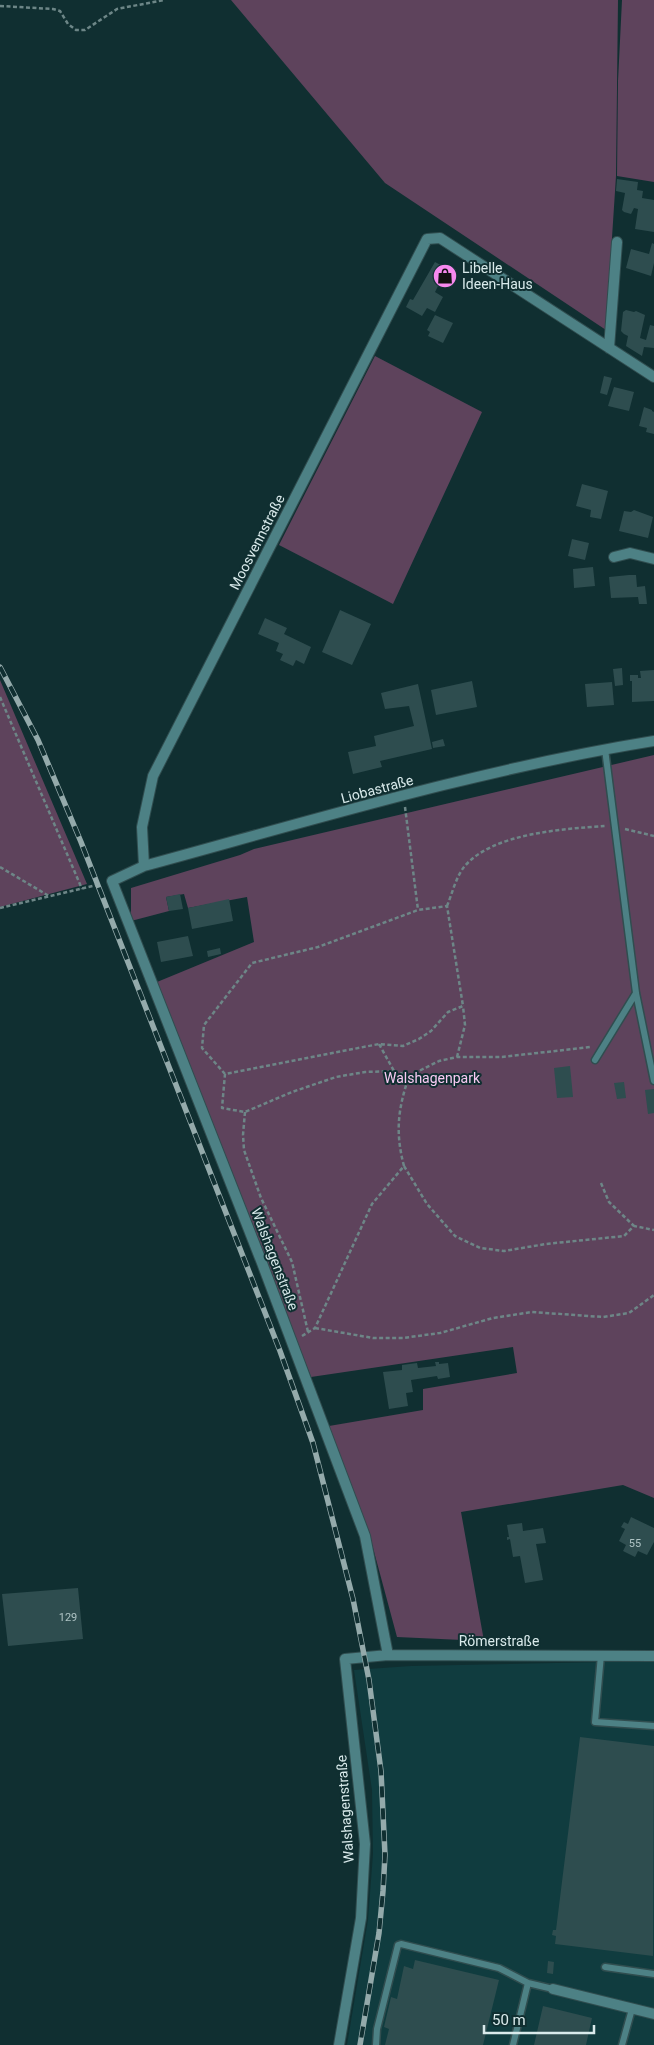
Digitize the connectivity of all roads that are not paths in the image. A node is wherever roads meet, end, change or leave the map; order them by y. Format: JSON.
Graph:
{"nodes":[{"id":1,"x":618,"y":242,"type":"dead end"},
{"id":2,"x":610,"y":348,"type":"junction"},
{"id":3,"x":654,"y":377,"type":"edge"},
{"id":4,"x":614,"y":557,"type":"dead end"},
{"id":5,"x":654,"y":559,"type":"edge"},
{"id":6,"x":654,"y":740,"type":"edge"},
{"id":7,"x":605,"y":749,"type":"junction"},
{"id":8,"x":144,"y":866,"type":"junction"},
{"id":9,"x":112,"y":881,"type":"joint"},
{"id":10,"x":636,"y":993,"type":"junction"},
{"id":11,"x":595,"y":1060,"type":"dead end"},
{"id":12,"x":654,"y":1080,"type":"edge"},
{"id":13,"x":388,"y":1655,"type":"junction"},
{"id":14,"x":601,"y":1655,"type":"junction"},
{"id":15,"x":654,"y":1656,"type":"edge"},
{"id":16,"x":345,"y":1659,"type":"joint"},
{"id":17,"x":654,"y":1726,"type":"edge"},
{"id":18,"x":605,"y":1967,"type":"dead end"},
{"id":19,"x":654,"y":1974,"type":"edge"},
{"id":20,"x":528,"y":1982,"type":"junction"},
{"id":21,"x":553,"y":1989,"type":"joint"},
{"id":22,"x":632,"y":2009,"type":"junction"},
{"id":23,"x":654,"y":2014,"type":"edge"},
{"id":24,"x":339,"y":2045,"type":"edge"},
{"id":25,"x":376,"y":2045,"type":"edge"},
{"id":26,"x":513,"y":2045,"type":"edge"},
{"id":27,"x":622,"y":2045,"type":"edge"}],
"edges":[{"from":1,"to":2,"type":"street"},
{"from":2,"to":3,"type":"street"},
{"from":2,"to":8,"type":"street","name":"Moosvennstraße"},
{"from":4,"to":5,"type":"street"},
{"from":6,"to":7,"type":"street","name":"Liobastraße"},
{"from":7,"to":8,"type":"street","name":"Liobastraße"},
{"from":7,"to":10,"type":"lane"},
{"from":8,"to":9,"type":"street","name":"Liobastraße"},
{"from":9,"to":13,"type":"street","name":"Walshagenstraße"},
{"from":10,"to":11,"type":"lane"},
{"from":10,"to":12,"type":"lane"},
{"from":13,"to":14,"type":"street","name":"Römerstraße"},
{"from":13,"to":16,"type":"street","name":"Römerstraße"},
{"from":14,"to":15,"type":"street","name":"Römerstraße"},
{"from":14,"to":17,"type":"lane"},
{"from":16,"to":24,"type":"street","name":"Walshagenstraße"},
{"from":18,"to":19,"type":"lane"},
{"from":20,"to":21,"type":"lane"},
{"from":20,"to":25,"type":"lane"},
{"from":20,"to":26,"type":"lane"},
{"from":21,"to":22,"type":"street"},
{"from":22,"to":23,"type":"street"},
{"from":22,"to":27,"type":"lane"}]}
